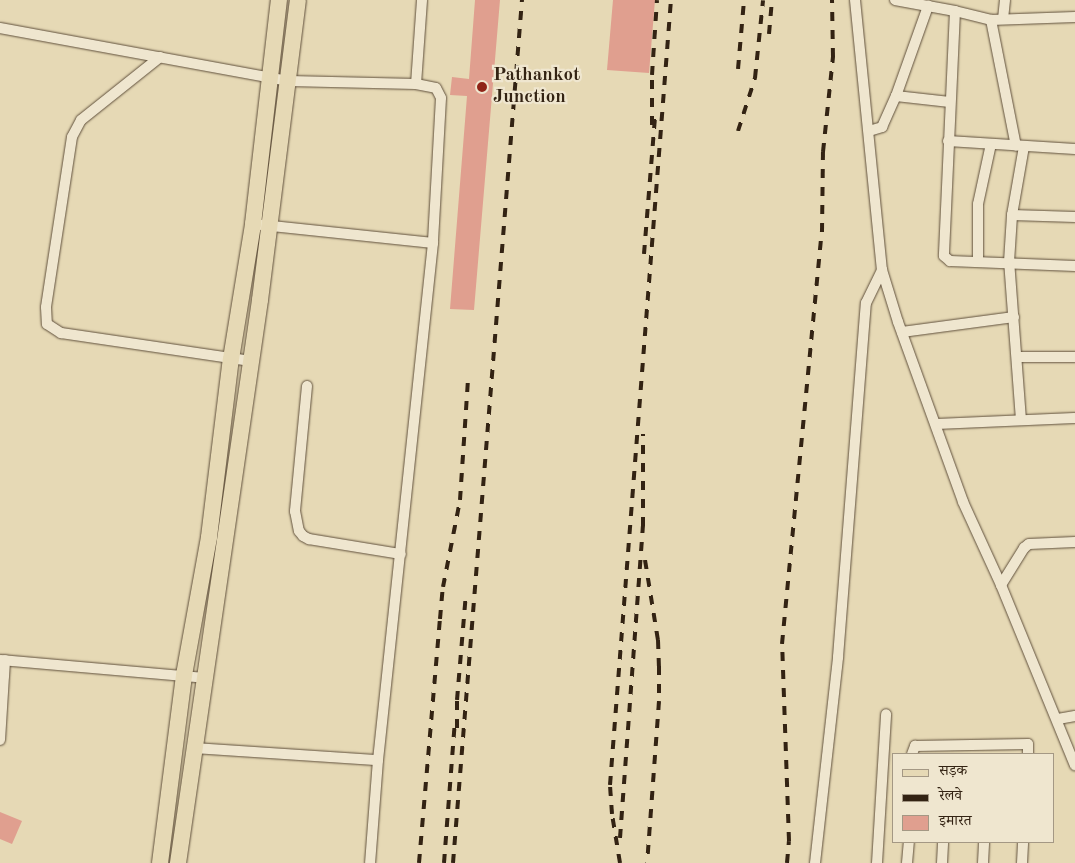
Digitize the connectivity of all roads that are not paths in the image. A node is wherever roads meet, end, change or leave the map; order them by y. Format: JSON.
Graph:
{"nodes":[{"id":1,"x":279,"y":0,"type":"edge"},
{"id":2,"x":298,"y":0,"type":"edge"},
{"id":3,"x":422,"y":0,"type":"edge"},
{"id":4,"x":856,"y":0,"type":"edge"},
{"id":5,"x":895,"y":0,"type":"edge"},
{"id":6,"x":1005,"y":0,"type":"edge"},
{"id":7,"x":928,"y":6,"type":"junction"},
{"id":8,"x":955,"y":11,"type":"junction"},
{"id":9,"x":1075,"y":16,"type":"edge"},
{"id":10,"x":1003,"y":19,"type":"junction"},
{"id":11,"x":991,"y":20,"type":"junction"},
{"id":12,"x":0,"y":28,"type":"edge"},
{"id":13,"x":160,"y":57,"type":"junction"},
{"id":14,"x":269,"y":78,"type":"junction"},
{"id":15,"x":289,"y":81,"type":"junction"},
{"id":16,"x":416,"y":84,"type":"junction"},
{"id":17,"x":896,"y":96,"type":"junction"},
{"id":18,"x":950,"y":102,"type":"junction"},
{"id":19,"x":868,"y":131,"type":"junction"},
{"id":20,"x":948,"y":141,"type":"junction"},
{"id":21,"x":992,"y":144,"type":"junction"},
{"id":22,"x":1020,"y":146,"type":"junction"},
{"id":23,"x":1075,"y":149,"type":"edge"},
{"id":24,"x":1012,"y":215,"type":"junction"},
{"id":25,"x":1075,"y":217,"type":"edge"},
{"id":26,"x":253,"y":224,"type":"junction"},
{"id":27,"x":269,"y":226,"type":"junction"},
{"id":28,"x":433,"y":243,"type":"junction"},
{"id":29,"x":978,"y":261,"type":"junction"},
{"id":30,"x":1009,"y":262,"type":"junction"},
{"id":31,"x":1075,"y":266,"type":"edge"},
{"id":32,"x":882,"y":270,"type":"junction"},
{"id":33,"x":1014,"y":317,"type":"junction"},
{"id":34,"x":902,"y":332,"type":"junction"},
{"id":35,"x":1018,"y":357,"type":"junction"},
{"id":36,"x":1075,"y":357,"type":"edge"},
{"id":37,"x":231,"y":358,"type":"junction"},
{"id":38,"x":251,"y":361,"type":"junction"},
{"id":39,"x":307,"y":386,"type":"dead end"},
{"id":40,"x":1075,"y":418,"type":"edge"},
{"id":41,"x":1021,"y":420,"type":"junction"},
{"id":42,"x":936,"y":424,"type":"junction"},
{"id":43,"x":1075,"y":542,"type":"edge"},
{"id":44,"x":401,"y":554,"type":"junction"},
{"id":45,"x":1001,"y":585,"type":"junction"},
{"id":46,"x":2,"y":660,"type":"edge"},
{"id":47,"x":184,"y":675,"type":"junction"},
{"id":48,"x":206,"y":678,"type":"junction"},
{"id":49,"x":886,"y":714,"type":"dead end"},
{"id":50,"x":1075,"y":716,"type":"edge"},
{"id":51,"x":1058,"y":719,"type":"junction"},
{"id":52,"x":0,"y":740,"type":"edge"},
{"id":53,"x":195,"y":748,"type":"junction"},
{"id":54,"x":947,"y":749,"type":"edge"},
{"id":55,"x":989,"y":749,"type":"edge"},
{"id":56,"x":912,"y":753,"type":"edge"},
{"id":57,"x":1028,"y":753,"type":"edge"},
{"id":58,"x":378,"y":760,"type":"junction"},
{"id":59,"x":1075,"y":765,"type":"edge"},
{"id":60,"x":908,"y":843,"type":"edge"},
{"id":61,"x":943,"y":843,"type":"edge"},
{"id":62,"x":984,"y":843,"type":"edge"},
{"id":63,"x":1023,"y":843,"type":"edge"},
{"id":64,"x":160,"y":863,"type":"edge"},
{"id":65,"x":178,"y":863,"type":"edge"},
{"id":66,"x":370,"y":863,"type":"edge"},
{"id":67,"x":815,"y":863,"type":"edge"},
{"id":68,"x":877,"y":863,"type":"edge"},
{"id":69,"x":907,"y":863,"type":"edge"},
{"id":70,"x":942,"y":863,"type":"edge"},
{"id":71,"x":984,"y":863,"type":"edge"},
{"id":72,"x":1022,"y":863,"type":"edge"}],
"edges":[{"from":1,"to":14,"type":"main road"},
{"from":2,"to":15,"type":"main road"},
{"from":3,"to":16,"type":"street"},
{"from":4,"to":19,"type":"street"},
{"from":5,"to":7,"type":"street"},
{"from":6,"to":10,"type":"street"},
{"from":7,"to":8,"type":"street"},
{"from":7,"to":17,"type":"street"},
{"from":8,"to":11,"type":"street"},
{"from":8,"to":18,"type":"street"},
{"from":9,"to":10,"type":"street"},
{"from":10,"to":11,"type":"street"},
{"from":11,"to":22,"type":"street"},
{"from":12,"to":13,"type":"street"},
{"from":13,"to":14,"type":"street"},
{"from":13,"to":37,"type":"street"},
{"from":14,"to":15,"type":"street"},
{"from":14,"to":26,"type":"main road"},
{"from":15,"to":16,"type":"street"},
{"from":15,"to":27,"type":"main road"},
{"from":16,"to":28,"type":"street"},
{"from":17,"to":18,"type":"street"},
{"from":17,"to":19,"type":"street"},
{"from":18,"to":20,"type":"street"},
{"from":19,"to":32,"type":"street"},
{"from":20,"to":21,"type":"street"},
{"from":20,"to":29,"type":"street"},
{"from":21,"to":22,"type":"street"},
{"from":21,"to":29,"type":"street"},
{"from":22,"to":23,"type":"street"},
{"from":22,"to":24,"type":"street"},
{"from":24,"to":25,"type":"street"},
{"from":24,"to":30,"type":"street"},
{"from":26,"to":27,"type":"street"},
{"from":26,"to":37,"type":"main road"},
{"from":27,"to":28,"type":"street"},
{"from":27,"to":38,"type":"main road"},
{"from":28,"to":44,"type":"street"},
{"from":29,"to":30,"type":"street"},
{"from":30,"to":31,"type":"street"},
{"from":30,"to":33,"type":"street"},
{"from":32,"to":34,"type":"street"},
{"from":32,"to":67,"type":"street"},
{"from":33,"to":34,"type":"street"},
{"from":33,"to":35,"type":"street"},
{"from":34,"to":42,"type":"street"},
{"from":35,"to":36,"type":"street"},
{"from":35,"to":41,"type":"street"},
{"from":37,"to":38,"type":"street"},
{"from":37,"to":47,"type":"main road"},
{"from":38,"to":48,"type":"main road"},
{"from":39,"to":44,"type":"street"},
{"from":40,"to":41,"type":"street"},
{"from":41,"to":42,"type":"street"},
{"from":42,"to":45,"type":"street"},
{"from":43,"to":45,"type":"street"},
{"from":44,"to":58,"type":"street"},
{"from":45,"to":51,"type":"street"},
{"from":46,"to":47,"type":"street"},
{"from":46,"to":52,"type":"street"},
{"from":47,"to":48,"type":"street"},
{"from":47,"to":64,"type":"main road"},
{"from":48,"to":53,"type":"main road"},
{"from":49,"to":68,"type":"street"},
{"from":50,"to":51,"type":"street"},
{"from":51,"to":59,"type":"street"},
{"from":53,"to":58,"type":"street"},
{"from":53,"to":65,"type":"main road"},
{"from":54,"to":55,"type":"street"},
{"from":54,"to":56,"type":"street"},
{"from":55,"to":57,"type":"street"},
{"from":58,"to":66,"type":"street"},
{"from":60,"to":69,"type":"street"},
{"from":61,"to":70,"type":"street"},
{"from":62,"to":71,"type":"street"},
{"from":63,"to":72,"type":"street"}]}
